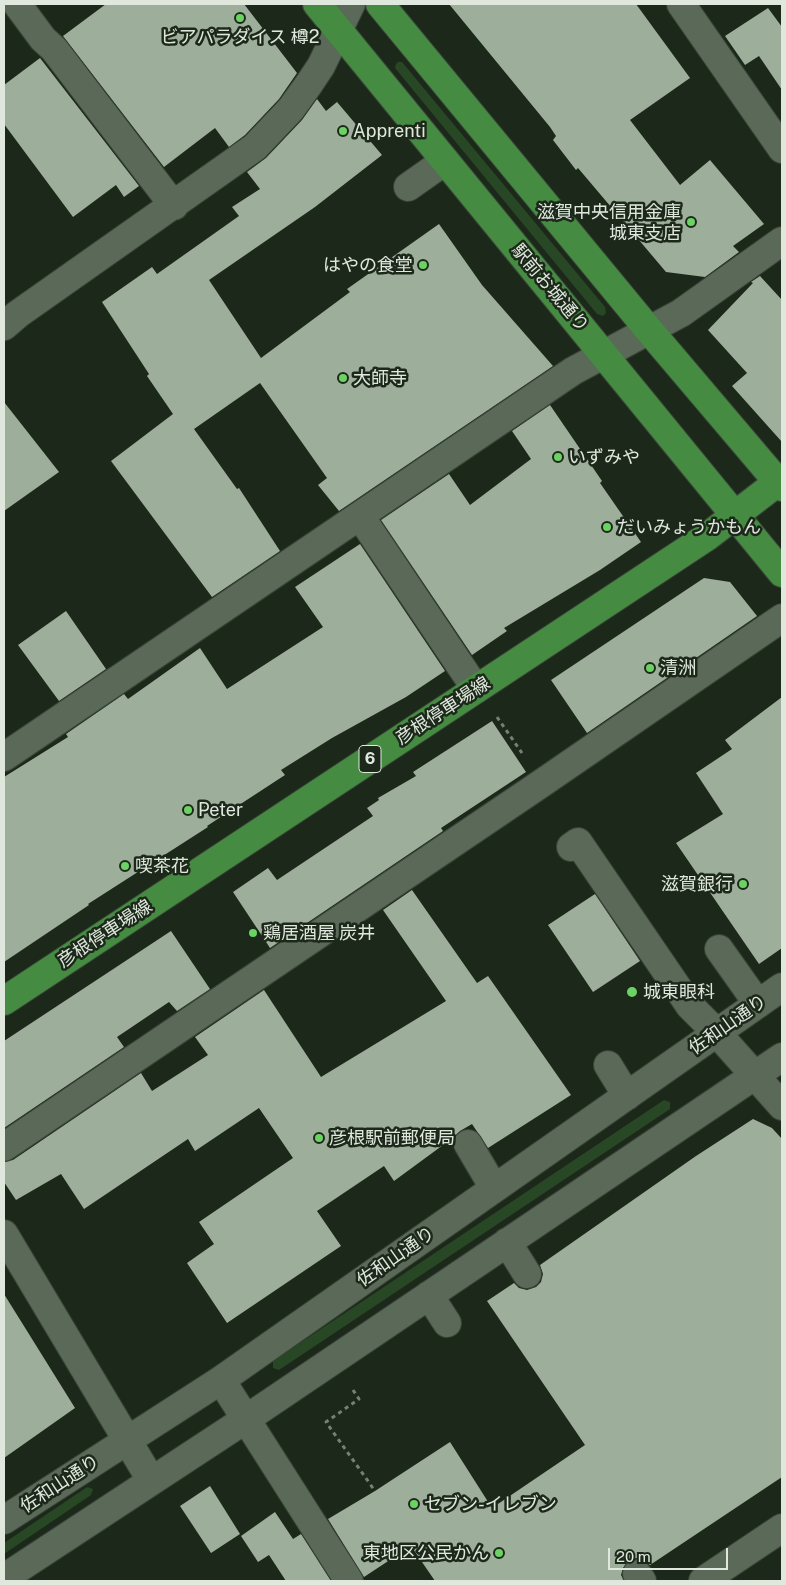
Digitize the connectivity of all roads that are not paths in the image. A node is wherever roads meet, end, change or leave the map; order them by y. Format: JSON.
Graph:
{"nodes":[{"id":1,"x":17,"y":4,"type":"edge"},
{"id":2,"x":317,"y":4,"type":"edge"},
{"id":3,"x":352,"y":4,"type":"edge"},
{"id":4,"x":380,"y":4,"type":"edge"},
{"id":5,"x":682,"y":4,"type":"edge"},
{"id":6,"x":339,"y":31,"type":"junction"},
{"id":7,"x":782,"y":149,"type":"edge"},
{"id":8,"x":445,"y":161,"type":"junction"},
{"id":9,"x":408,"y":187,"type":"dead end"},
{"id":10,"x":174,"y":206,"type":"junction"},
{"id":11,"x":782,"y":241,"type":"edge"},
{"id":12,"x":17,"y":323,"type":"edge"},
{"id":13,"x":648,"y":330,"type":"junction"},
{"id":14,"x":604,"y":354,"type":"junction"},
{"id":15,"x":780,"y":485,"type":"edge"},
{"id":16,"x":735,"y":515,"type":"junction"},
{"id":17,"x":360,"y":516,"type":"junction"},
{"id":18,"x":782,"y":573,"type":"edge"},
{"id":19,"x":782,"y":618,"type":"edge"},
{"id":20,"x":476,"y":689,"type":"junction"},
{"id":21,"x":4,"y":757,"type":"edge"},
{"id":22,"x":575,"y":844,"type":"dead end"},
{"id":23,"x":720,"y":949,"type":"dead end"},
{"id":24,"x":782,"y":987,"type":"edge"},
{"id":25,"x":4,"y":1001,"type":"edge"},
{"id":26,"x":758,"y":1004,"type":"junction"},
{"id":27,"x":717,"y":1033,"type":"junction"},
{"id":28,"x":782,"y":1058,"type":"edge"},
{"id":29,"x":608,"y":1065,"type":"dead end"},
{"id":30,"x":755,"y":1076,"type":"junction"},
{"id":31,"x":627,"y":1096,"type":"junction"},
{"id":32,"x":782,"y":1106,"type":"edge"},
{"id":33,"x":468,"y":1144,"type":"dead end"},
{"id":34,"x":4,"y":1147,"type":"edge"},
{"id":35,"x":494,"y":1188,"type":"junction"},
{"id":36,"x":4,"y":1234,"type":"edge"},
{"id":37,"x":507,"y":1242,"type":"junction"},
{"id":38,"x":527,"y":1274,"type":"dead end"},
{"id":39,"x":429,"y":1295,"type":"junction"},
{"id":40,"x":448,"y":1324,"type":"dead end"},
{"id":41,"x":221,"y":1380,"type":"junction"},
{"id":42,"x":246,"y":1418,"type":"junction"},
{"id":43,"x":127,"y":1440,"type":"junction"},
{"id":44,"x":151,"y":1480,"type":"junction"},
{"id":45,"x":4,"y":1520,"type":"edge"},
{"id":46,"x":782,"y":1528,"type":"edge"},
{"id":47,"x":4,"y":1578,"type":"edge"},
{"id":48,"x":349,"y":1581,"type":"edge"},
{"id":49,"x":703,"y":1581,"type":"edge"}],
"edges":[{"from":1,"to":10,"type":"street"},
{"from":2,"to":6,"type":"main road","name":"駅前お城通り"},
{"from":3,"to":6,"type":"street"},
{"from":4,"to":13,"type":"main road"},
{"from":5,"to":7,"type":"street"},
{"from":6,"to":8,"type":"main road","name":"駅前お城通り"},
{"from":6,"to":10,"type":"street"},
{"from":8,"to":9,"type":"street"},
{"from":8,"to":14,"type":"main road","name":"駅前お城通り"},
{"from":10,"to":12,"type":"street"},
{"from":11,"to":13,"type":"street"},
{"from":13,"to":14,"type":"street"},
{"from":13,"to":15,"type":"main road"},
{"from":14,"to":16,"type":"main road","name":"駅前お城通り"},
{"from":14,"to":17,"type":"street"},
{"from":15,"to":16,"type":"main road","name":"彦根停車場線","number":"6"},
{"from":16,"to":18,"type":"main road","name":"駅前お城通り"},
{"from":16,"to":20,"type":"main road","name":"彦根停車場線","number":"6"},
{"from":17,"to":20,"type":"street"},
{"from":17,"to":21,"type":"street"},
{"from":19,"to":34,"type":"street"},
{"from":20,"to":25,"type":"main road","name":"彦根停車場線","number":"6"},
{"from":22,"to":27,"type":"street"},
{"from":23,"to":26,"type":"street"},
{"from":24,"to":26,"type":"street","name":"佐和山通り"},
{"from":26,"to":27,"type":"street","name":"佐和山通り"},
{"from":27,"to":30,"type":"street"},
{"from":27,"to":31,"type":"street","name":"佐和山通り"},
{"from":28,"to":30,"type":"street"},
{"from":29,"to":31,"type":"street"},
{"from":30,"to":32,"type":"street"},
{"from":30,"to":37,"type":"street"},
{"from":31,"to":35,"type":"street","name":"佐和山通り"},
{"from":33,"to":35,"type":"street"},
{"from":35,"to":41,"type":"street","name":"佐和山通り"},
{"from":36,"to":43,"type":"street"},
{"from":37,"to":38,"type":"street"},
{"from":37,"to":39,"type":"street"},
{"from":39,"to":40,"type":"street"},
{"from":39,"to":42,"type":"street"},
{"from":41,"to":42,"type":"street"},
{"from":41,"to":43,"type":"street","name":"佐和山通り"},
{"from":42,"to":44,"type":"street"},
{"from":42,"to":48,"type":"street"},
{"from":43,"to":44,"type":"street"},
{"from":43,"to":45,"type":"street","name":"佐和山通り"},
{"from":44,"to":47,"type":"street"},
{"from":46,"to":49,"type":"street"}]}
